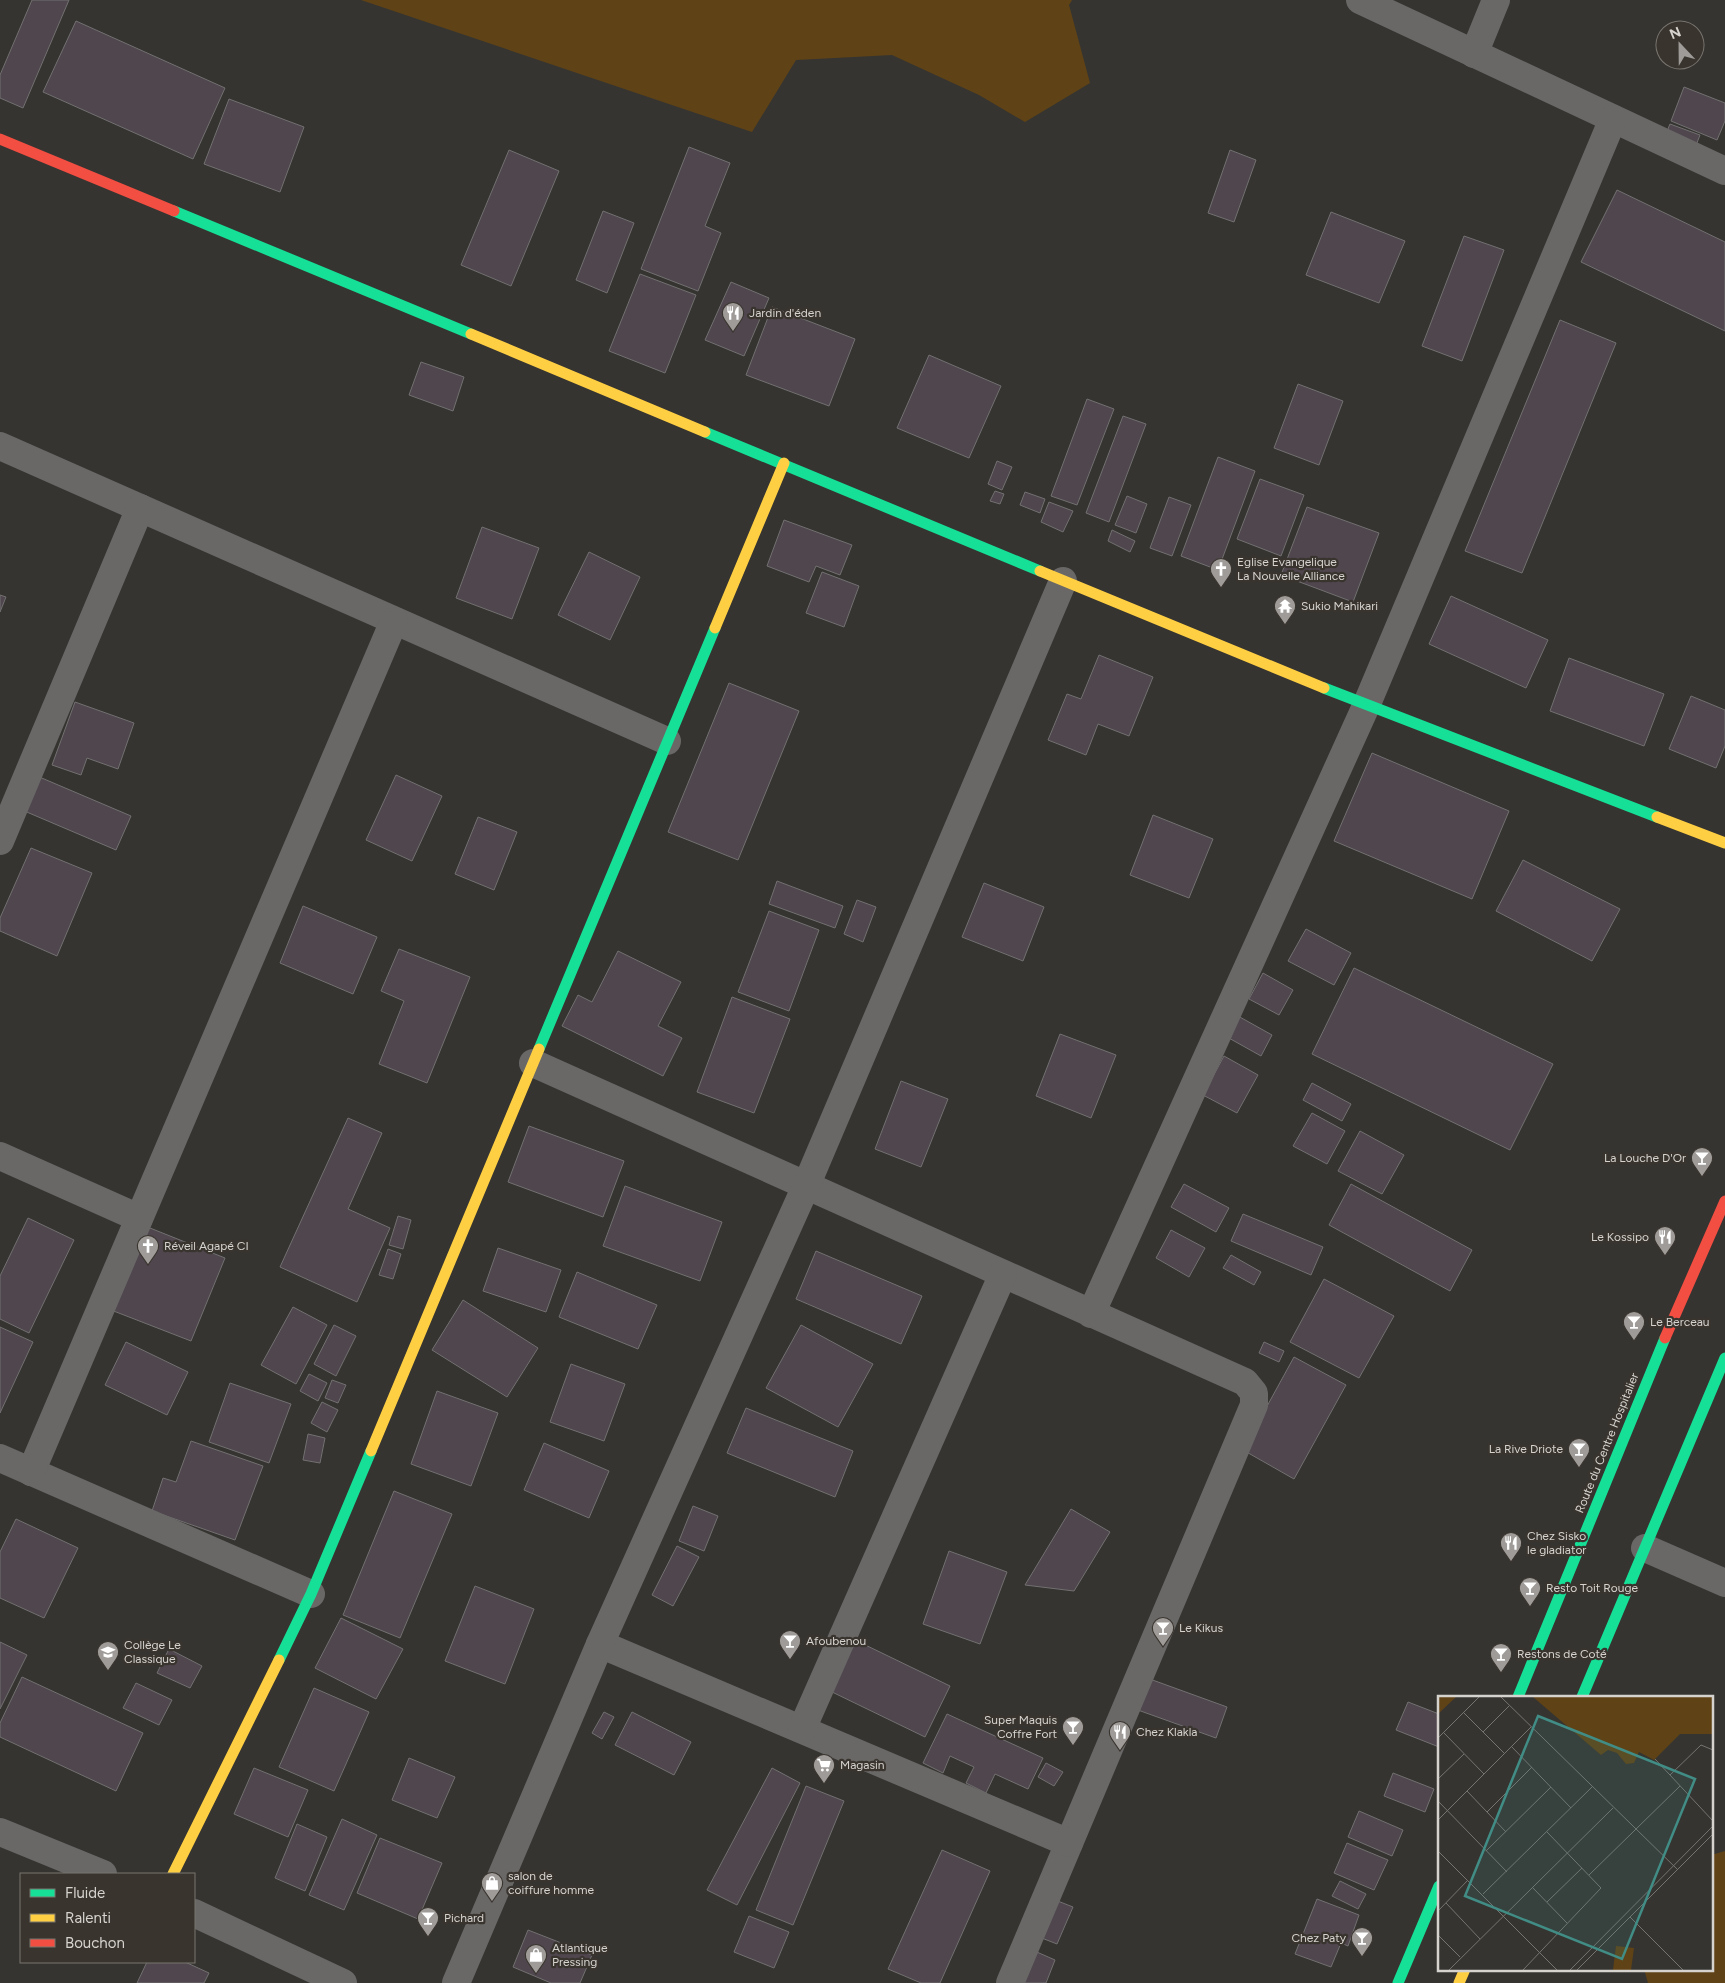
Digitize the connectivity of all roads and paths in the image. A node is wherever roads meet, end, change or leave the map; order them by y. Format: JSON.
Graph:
{"nodes":[{"id":1,"x":1360,"y":0,"type":"edge"},
{"id":2,"x":1496,"y":0,"type":"edge"},
{"id":3,"x":1474,"y":54,"type":"junction"},
{"id":4,"x":1613,"y":119,"type":"junction"},
{"id":5,"x":0,"y":140,"type":"edge"},
{"id":6,"x":1725,"y":171,"type":"edge"},
{"id":7,"x":0,"y":446,"type":"edge"},
{"id":8,"x":784,"y":464,"type":"junction"},
{"id":9,"x":140,"y":508,"type":"junction"},
{"id":10,"x":1063,"y":581,"type":"junction"},
{"id":11,"x":394,"y":621,"type":"junction"},
{"id":12,"x":1366,"y":706,"type":"junction"},
{"id":13,"x":667,"y":741,"type":"junction"},
{"id":14,"x":0,"y":842,"type":"edge"},
{"id":15,"x":1725,"y":843,"type":"edge"},
{"id":16,"x":533,"y":1063,"type":"junction"},
{"id":17,"x":0,"y":1156,"type":"edge"},
{"id":18,"x":806,"y":1186,"type":"junction"},
{"id":19,"x":1725,"y":1200,"type":"edge"},
{"id":20,"x":139,"y":1218,"type":"junction"},
{"id":21,"x":1003,"y":1274,"type":"junction"},
{"id":22,"x":1091,"y":1314,"type":"junction"},
{"id":23,"x":1725,"y":1358,"type":"edge"},
{"id":24,"x":0,"y":1458,"type":"edge"},
{"id":25,"x":31,"y":1472,"type":"junction"},
{"id":26,"x":1645,"y":1548,"type":"junction"},
{"id":27,"x":1725,"y":1582,"type":"edge"},
{"id":28,"x":311,"y":1594,"type":"junction"},
{"id":29,"x":600,"y":1644,"type":"junction"},
{"id":30,"x":1518,"y":1696,"type":"edge"},
{"id":31,"x":1582,"y":1696,"type":"edge"},
{"id":32,"x":802,"y":1729,"type":"junction"},
{"id":33,"x":0,"y":1832,"type":"edge"},
{"id":34,"x":1069,"y":1843,"type":"junction"},
{"id":35,"x":102,"y":1873,"type":"edge"},
{"id":36,"x":173,"y":1873,"type":"edge"},
{"id":37,"x":1438,"y":1888,"type":"edge"},
{"id":38,"x":195,"y":1913,"type":"edge"},
{"id":39,"x":1465,"y":1970,"type":"edge"},
{"id":40,"x":343,"y":1983,"type":"edge"},
{"id":41,"x":456,"y":1983,"type":"edge"},
{"id":42,"x":1010,"y":1983,"type":"edge"},
{"id":43,"x":1398,"y":1983,"type":"edge"},
{"id":44,"x":1459,"y":1983,"type":"edge"}],
"edges":[{"from":1,"to":3,"type":"street"},
{"from":2,"to":3,"type":"street"},
{"from":3,"to":4,"type":"street"},
{"from":4,"to":6,"type":"street"},
{"from":4,"to":12,"type":"street"},
{"from":5,"to":8,"type":"street"},
{"from":7,"to":9,"type":"street"},
{"from":8,"to":10,"type":"street"},
{"from":8,"to":13,"type":"street"},
{"from":9,"to":11,"type":"street"},
{"from":9,"to":14,"type":"street"},
{"from":10,"to":12,"type":"street"},
{"from":10,"to":18,"type":"street"},
{"from":11,"to":13,"type":"street"},
{"from":11,"to":20,"type":"street"},
{"from":12,"to":15,"type":"street"},
{"from":12,"to":22,"type":"street"},
{"from":13,"to":16,"type":"street"},
{"from":16,"to":18,"type":"street"},
{"from":16,"to":28,"type":"street"},
{"from":17,"to":20,"type":"street"},
{"from":18,"to":21,"type":"street"},
{"from":18,"to":29,"type":"street"},
{"from":19,"to":30,"type":"street","name":"Route du Centre Hospitalier"},
{"from":20,"to":25,"type":"street"},
{"from":21,"to":22,"type":"street"},
{"from":21,"to":32,"type":"street"},
{"from":22,"to":34,"type":"street"},
{"from":23,"to":26,"type":"street"},
{"from":24,"to":25,"type":"street"},
{"from":25,"to":28,"type":"street"},
{"from":26,"to":27,"type":"street"},
{"from":26,"to":31,"type":"street"},
{"from":28,"to":36,"type":"street"},
{"from":29,"to":32,"type":"street"},
{"from":29,"to":41,"type":"street"},
{"from":32,"to":34,"type":"street"},
{"from":33,"to":35,"type":"street"},
{"from":34,"to":42,"type":"street"},
{"from":37,"to":43,"type":"street"},
{"from":38,"to":40,"type":"street"},
{"from":39,"to":44,"type":"street"}]}
